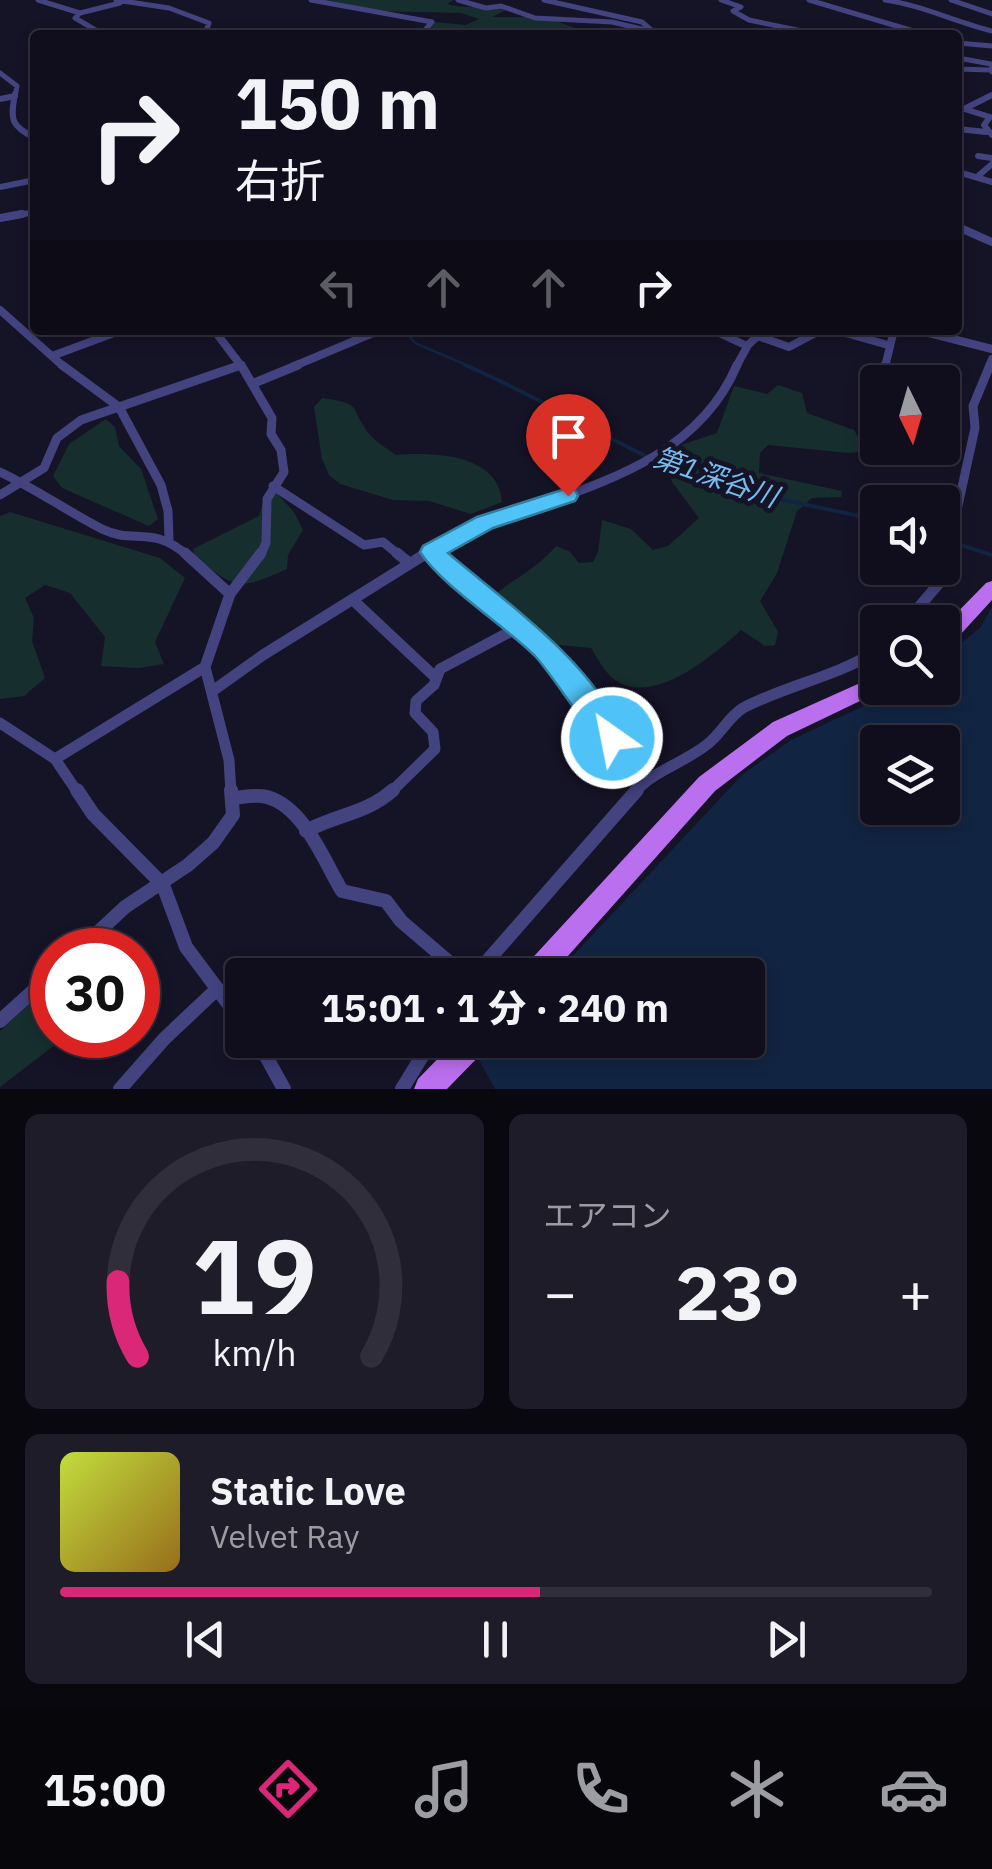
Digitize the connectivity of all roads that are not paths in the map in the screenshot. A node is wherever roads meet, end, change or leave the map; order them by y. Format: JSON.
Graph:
{"nodes":[{"id":1,"x":38,"y":0,"type":"edge"},
{"id":2,"x":310,"y":0,"type":"edge"},
{"id":3,"x":458,"y":0,"type":"edge"},
{"id":4,"x":544,"y":0,"type":"edge"},
{"id":5,"x":720,"y":0,"type":"edge"},
{"id":6,"x":809,"y":0,"type":"edge"},
{"id":7,"x":885,"y":0,"type":"edge"},
{"id":8,"x":951,"y":0,"type":"edge"},
{"id":9,"x":119,"y":2,"type":"edge"},
{"id":10,"x":90,"y":3,"type":"dead end"},
{"id":11,"x":101,"y":7,"type":"junction"},
{"id":12,"x":80,"y":14,"type":"junction"},
{"id":13,"x":992,"y":14,"type":"edge"},
{"id":14,"x":95,"y":30,"type":"edge"},
{"id":15,"x":206,"y":30,"type":"edge"},
{"id":16,"x":429,"y":30,"type":"edge"},
{"id":17,"x":646,"y":30,"type":"edge"},
{"id":18,"x":650,"y":30,"type":"edge"},
{"id":19,"x":799,"y":30,"type":"edge"},
{"id":20,"x":910,"y":30,"type":"edge"},
{"id":21,"x":992,"y":31,"type":"edge"},
{"id":22,"x":962,"y":43,"type":"edge"},
{"id":23,"x":992,"y":46,"type":"edge"},
{"id":24,"x":962,"y":59,"type":"edge"},
{"id":25,"x":991,"y":67,"type":"edge"},
{"id":26,"x":962,"y":69,"type":"edge"},
{"id":27,"x":0,"y":73,"type":"edge"},
{"id":28,"x":992,"y":95,"type":"edge"},
{"id":29,"x":15,"y":96,"type":"junction"},
{"id":30,"x":0,"y":99,"type":"edge"},
{"id":31,"x":962,"y":107,"type":"edge"},
{"id":32,"x":962,"y":130,"type":"edge"},
{"id":33,"x":989,"y":133,"type":"edge"},
{"id":34,"x":30,"y":136,"type":"edge"},
{"id":35,"x":978,"y":156,"type":"dead end"},
{"id":36,"x":992,"y":161,"type":"edge"},
{"id":37,"x":962,"y":173,"type":"edge"},
{"id":38,"x":972,"y":176,"type":"junction"},
{"id":39,"x":30,"y":181,"type":"edge"},
{"id":40,"x":962,"y":181,"type":"edge"},
{"id":41,"x":992,"y":182,"type":"edge"},
{"id":42,"x":0,"y":188,"type":"edge"},
{"id":43,"x":30,"y":213,"type":"edge"},
{"id":44,"x":0,"y":218,"type":"edge"},
{"id":45,"x":962,"y":229,"type":"edge"},
{"id":46,"x":992,"y":242,"type":"edge"},
{"id":47,"x":0,"y":310,"type":"edge"},
{"id":48,"x":109,"y":335,"type":"edge"},
{"id":49,"x":218,"y":335,"type":"edge"},
{"id":50,"x":368,"y":335,"type":"edge"},
{"id":51,"x":724,"y":335,"type":"edge"},
{"id":52,"x":756,"y":335,"type":"edge"},
{"id":53,"x":764,"y":335,"type":"edge"},
{"id":54,"x":815,"y":335,"type":"edge"},
{"id":55,"x":854,"y":335,"type":"edge"},
{"id":56,"x":892,"y":335,"type":"edge"},
{"id":57,"x":937,"y":335,"type":"edge"},
{"id":58,"x":888,"y":344,"type":"junction"},
{"id":59,"x":747,"y":346,"type":"junction"},
{"id":60,"x":992,"y":349,"type":"edge"},
{"id":61,"x":52,"y":356,"type":"junction"},
{"id":62,"x":992,"y":359,"type":"edge"},
{"id":63,"x":886,"y":365,"type":"edge"},
{"id":64,"x":241,"y":366,"type":"junction"},
{"id":65,"x":252,"y":384,"type":"junction"},
{"id":66,"x":119,"y":407,"type":"junction"},
{"id":67,"x":0,"y":472,"type":"edge"},
{"id":68,"x":20,"y":480,"type":"junction"},
{"id":69,"x":959,"y":485,"type":"edge"},
{"id":70,"x":273,"y":486,"type":"junction"},
{"id":71,"x":0,"y":495,"type":"edge"},
{"id":72,"x":169,"y":539,"type":"junction"},
{"id":73,"x":431,"y":552,"type":"junction"},
{"id":74,"x":408,"y":562,"type":"junction"},
{"id":75,"x":938,"y":585,"type":"edge"},
{"id":76,"x":992,"y":588,"type":"edge"},
{"id":77,"x":230,"y":594,"type":"junction"},
{"id":78,"x":354,"y":600,"type":"junction"},
{"id":79,"x":921,"y":605,"type":"edge"},
{"id":80,"x":960,"y":621,"type":"edge"},
{"id":81,"x":520,"y":626,"type":"junction"},
{"id":82,"x":860,"y":662,"type":"edge"},
{"id":83,"x":205,"y":667,"type":"junction"},
{"id":84,"x":435,"y":676,"type":"junction"},
{"id":85,"x":214,"y":690,"type":"junction"},
{"id":86,"x":860,"y":691,"type":"edge"},
{"id":87,"x":0,"y":724,"type":"edge"},
{"id":88,"x":55,"y":759,"type":"junction"},
{"id":89,"x":643,"y":783,"type":"junction"},
{"id":90,"x":234,"y":798,"type":"junction"},
{"id":91,"x":306,"y":830,"type":"junction"},
{"id":92,"x":163,"y":886,"type":"junction"},
{"id":93,"x":102,"y":928,"type":"edge"},
{"id":94,"x":445,"y":958,"type":"edge"},
{"id":95,"x":490,"y":958,"type":"edge"},
{"id":96,"x":549,"y":958,"type":"edge"},
{"id":97,"x":218,"y":990,"type":"junction"},
{"id":98,"x":30,"y":994,"type":"edge"},
{"id":99,"x":225,"y":999,"type":"edge"},
{"id":100,"x":0,"y":1021,"type":"edge"},
{"id":101,"x":267,"y":1058,"type":"edge"},
{"id":102,"x":421,"y":1058,"type":"edge"},
{"id":103,"x":457,"y":1058,"type":"edge"},
{"id":104,"x":120,"y":1089,"type":"edge"},
{"id":105,"x":284,"y":1089,"type":"edge"},
{"id":106,"x":402,"y":1089,"type":"edge"},
{"id":107,"x":428,"y":1089,"type":"edge"}],
"edges":[{"from":1,"to":12,"type":"street"},
{"from":2,"to":16,"type":"street"},
{"from":3,"to":17,"type":"street"},
{"from":4,"to":18,"type":"street"},
{"from":5,"to":19,"type":"street"},
{"from":6,"to":20,"type":"street"},
{"from":7,"to":21,"type":"street"},
{"from":8,"to":13,"type":"street"},
{"from":9,"to":11,"type":"street"},
{"from":9,"to":15,"type":"street"},
{"from":10,"to":11,"type":"street"},
{"from":11,"to":12,"type":"street"},
{"from":12,"to":14,"type":"street"},
{"from":22,"to":23,"type":"street"},
{"from":24,"to":25,"type":"street"},
{"from":25,"to":26,"type":"street"},
{"from":27,"to":29,"type":"street"},
{"from":28,"to":31,"type":"street"},
{"from":29,"to":30,"type":"street"},
{"from":29,"to":34,"type":"street"},
{"from":31,"to":33,"type":"street"},
{"from":32,"to":33,"type":"street"},
{"from":35,"to":36,"type":"street"},
{"from":36,"to":38,"type":"street"},
{"from":37,"to":38,"type":"street"},
{"from":38,"to":40,"type":"street"},
{"from":38,"to":41,"type":"street"},
{"from":39,"to":42,"type":"street"},
{"from":43,"to":44,"type":"street"},
{"from":45,"to":46,"type":"street"},
{"from":47,"to":61,"type":"street"},
{"from":48,"to":61,"type":"street"},
{"from":49,"to":64,"type":"street"},
{"from":50,"to":65,"type":"street"},
{"from":51,"to":59,"type":"street"},
{"from":52,"to":59,"type":"street"},
{"from":53,"to":54,"type":"street"},
{"from":55,"to":58,"type":"street"},
{"from":56,"to":58,"type":"street"},
{"from":57,"to":60,"type":"street"},
{"from":58,"to":63,"type":"street"},
{"from":59,"to":73,"type":"street"},
{"from":61,"to":66,"type":"street"},
{"from":62,"to":69,"type":"street"},
{"from":64,"to":65,"type":"street"},
{"from":64,"to":66,"type":"street"},
{"from":65,"to":70,"type":"street"},
{"from":66,"to":68,"type":"street"},
{"from":66,"to":72,"type":"street"},
{"from":67,"to":68,"type":"street"},
{"from":68,"to":71,"type":"street"},
{"from":68,"to":72,"type":"street"},
{"from":70,"to":74,"type":"street"},
{"from":70,"to":77,"type":"street"},
{"from":72,"to":77,"type":"street"},
{"from":73,"to":74,"type":"street"},
{"from":73,"to":81,"type":"street"},
{"from":74,"to":78,"type":"street"},
{"from":75,"to":79,"type":"street"},
{"from":76,"to":80,"type":"main road"},
{"from":77,"to":83,"type":"street"},
{"from":78,"to":84,"type":"street"},
{"from":78,"to":85,"type":"street"},
{"from":81,"to":84,"type":"street"},
{"from":81,"to":89,"type":"street"},
{"from":82,"to":89,"type":"street"},
{"from":83,"to":85,"type":"street"},
{"from":83,"to":88,"type":"street"},
{"from":84,"to":91,"type":"street"},
{"from":85,"to":90,"type":"street"},
{"from":86,"to":96,"type":"main road"},
{"from":87,"to":88,"type":"street"},
{"from":88,"to":92,"type":"street"},
{"from":89,"to":95,"type":"street"},
{"from":90,"to":91,"type":"street"},
{"from":90,"to":92,"type":"street"},
{"from":91,"to":94,"type":"street"},
{"from":92,"to":93,"type":"street"},
{"from":92,"to":97,"type":"street"},
{"from":97,"to":99,"type":"street"},
{"from":97,"to":104,"type":"street"},
{"from":98,"to":100,"type":"street"},
{"from":101,"to":105,"type":"street"},
{"from":102,"to":106,"type":"street"},
{"from":103,"to":107,"type":"main road"}]}
